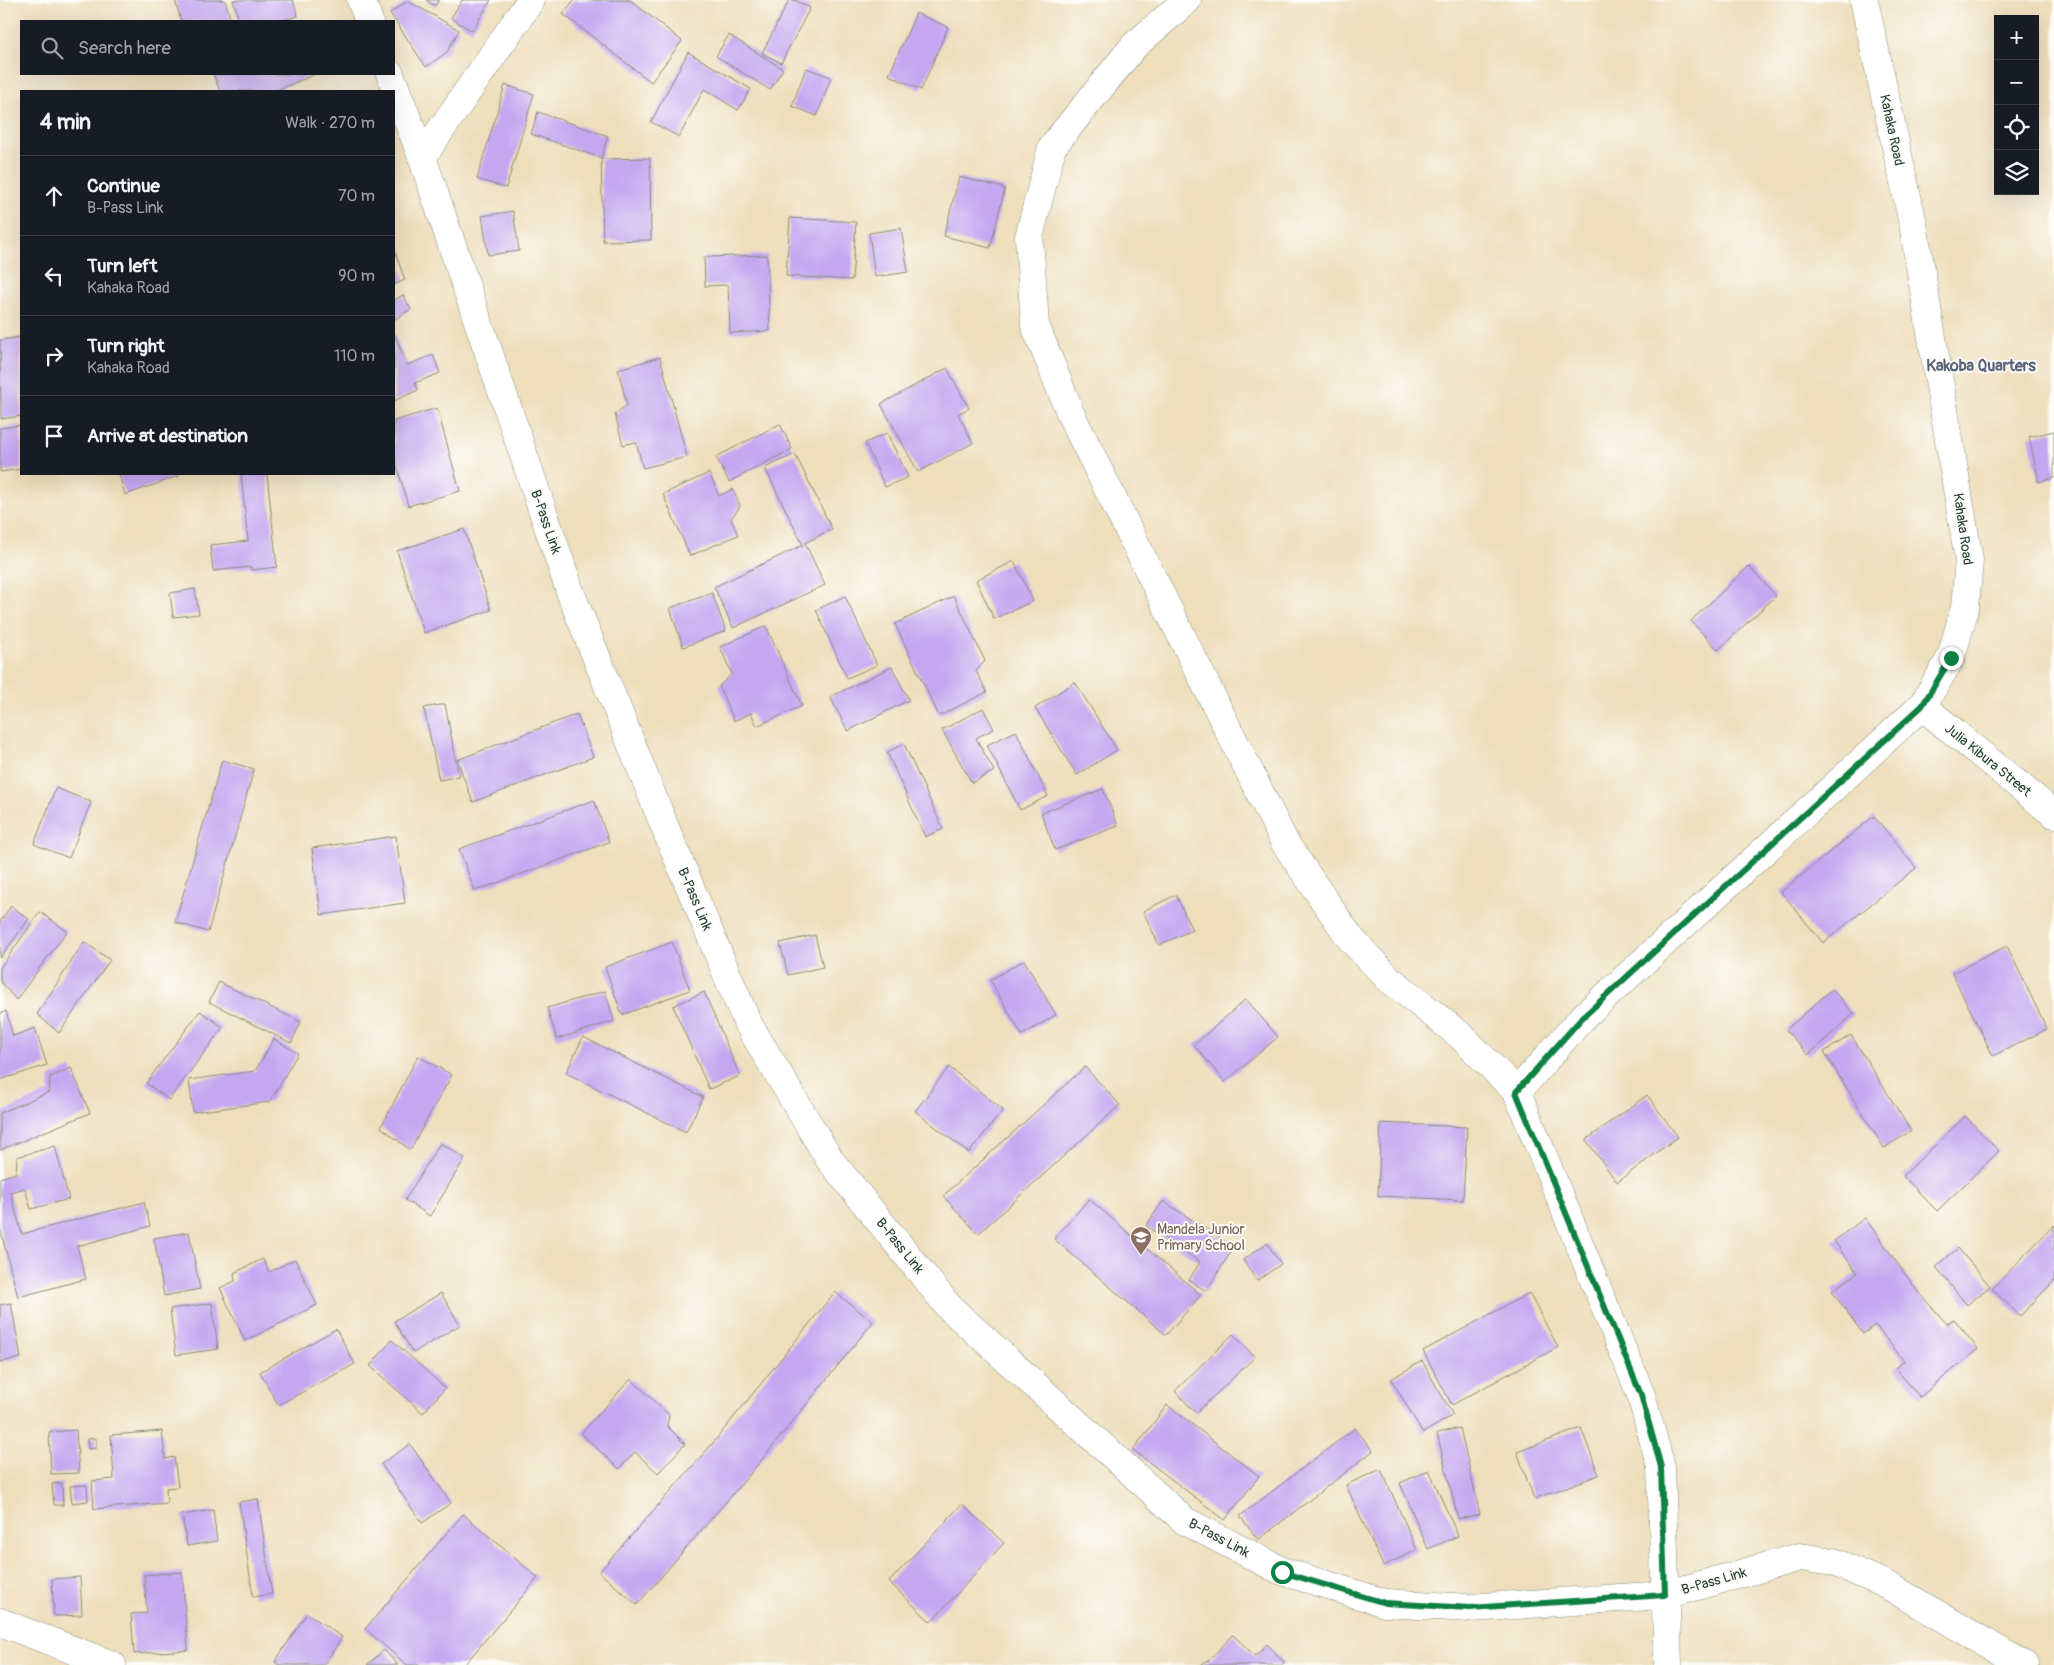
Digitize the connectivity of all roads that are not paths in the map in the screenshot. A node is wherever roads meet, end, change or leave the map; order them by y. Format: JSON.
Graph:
{"nodes":[{"id":1,"x":361,"y":0,"type":"edge"},
{"id":2,"x":531,"y":0,"type":"edge"},
{"id":3,"x":1187,"y":0,"type":"edge"},
{"id":4,"x":1864,"y":0,"type":"edge"},
{"id":5,"x":369,"y":20,"type":"edge"},
{"id":6,"x":390,"y":75,"type":"edge"},
{"id":7,"x":422,"y":157,"type":"junction"},
{"id":8,"x":1922,"y":706,"type":"junction"},
{"id":9,"x":2054,"y":814,"type":"edge"},
{"id":10,"x":1516,"y":1092,"type":"junction"},
{"id":11,"x":1665,"y":1595,"type":"junction"},
{"id":12,"x":0,"y":1622,"type":"edge"},
{"id":13,"x":112,"y":1665,"type":"edge"},
{"id":14,"x":1668,"y":1665,"type":"edge"},
{"id":15,"x":2024,"y":1665,"type":"edge"}],
"edges":[{"from":1,"to":5,"type":"street"},
{"from":2,"to":7,"type":"street"},
{"from":3,"to":10,"type":"street"},
{"from":4,"to":8,"type":"street","name":"Kahaka Road"},
{"from":6,"to":7,"type":"street","name":"B-Pass Link"},
{"from":7,"to":11,"type":"street","name":"B-Pass Link"},
{"from":8,"to":9,"type":"street","name":"Julia Kibura Street"},
{"from":8,"to":10,"type":"street","name":"Kahaka Road"},
{"from":10,"to":11,"type":"street"},
{"from":11,"to":14,"type":"street"},
{"from":11,"to":15,"type":"street","name":"B-Pass Link"},
{"from":12,"to":13,"type":"street"}]}
